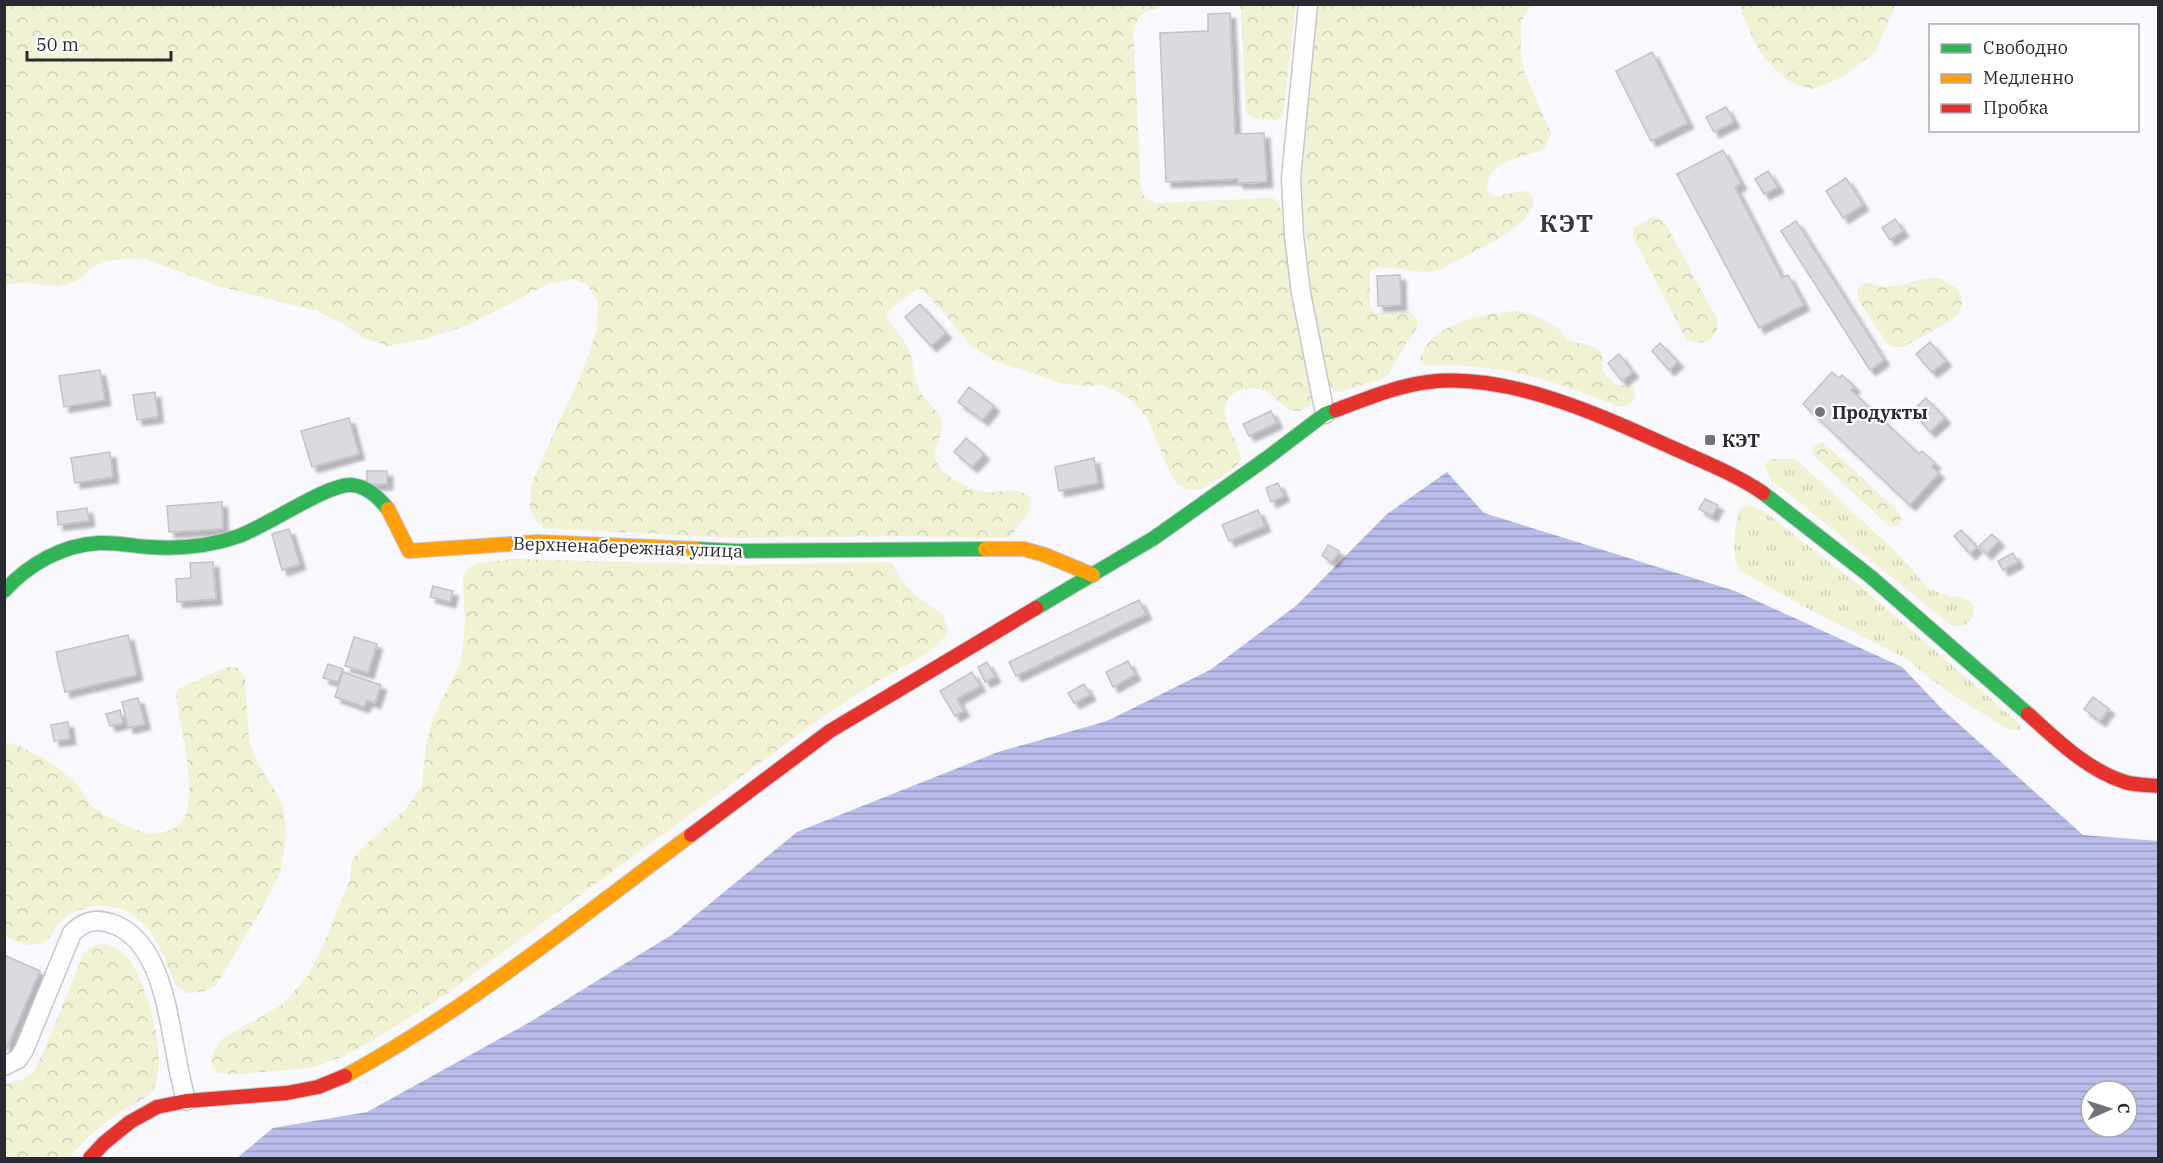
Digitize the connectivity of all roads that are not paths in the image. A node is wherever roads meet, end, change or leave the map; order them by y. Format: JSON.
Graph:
{"nodes":[{"id":1,"x":1308,"y":4,"type":"edge"},
{"id":2,"x":1325,"y":414,"type":"junction"},
{"id":3,"x":1093,"y":574,"type":"junction"},
{"id":4,"x":4,"y":591,"type":"edge"},
{"id":5,"x":2158,"y":786,"type":"edge"},
{"id":6,"x":4,"y":1066,"type":"edge"},
{"id":7,"x":186,"y":1101,"type":"junction"},
{"id":8,"x":90,"y":1158,"type":"edge"}],
"edges":[{"from":1,"to":2,"type":"street"},
{"from":2,"to":3,"type":"main road"},
{"from":2,"to":5,"type":"main road"},
{"from":3,"to":4,"type":"main road","name":"Верхненабережная улица"},
{"from":3,"to":7,"type":"main road"},
{"from":6,"to":7,"type":"street"},
{"from":7,"to":8,"type":"main road"}]}
